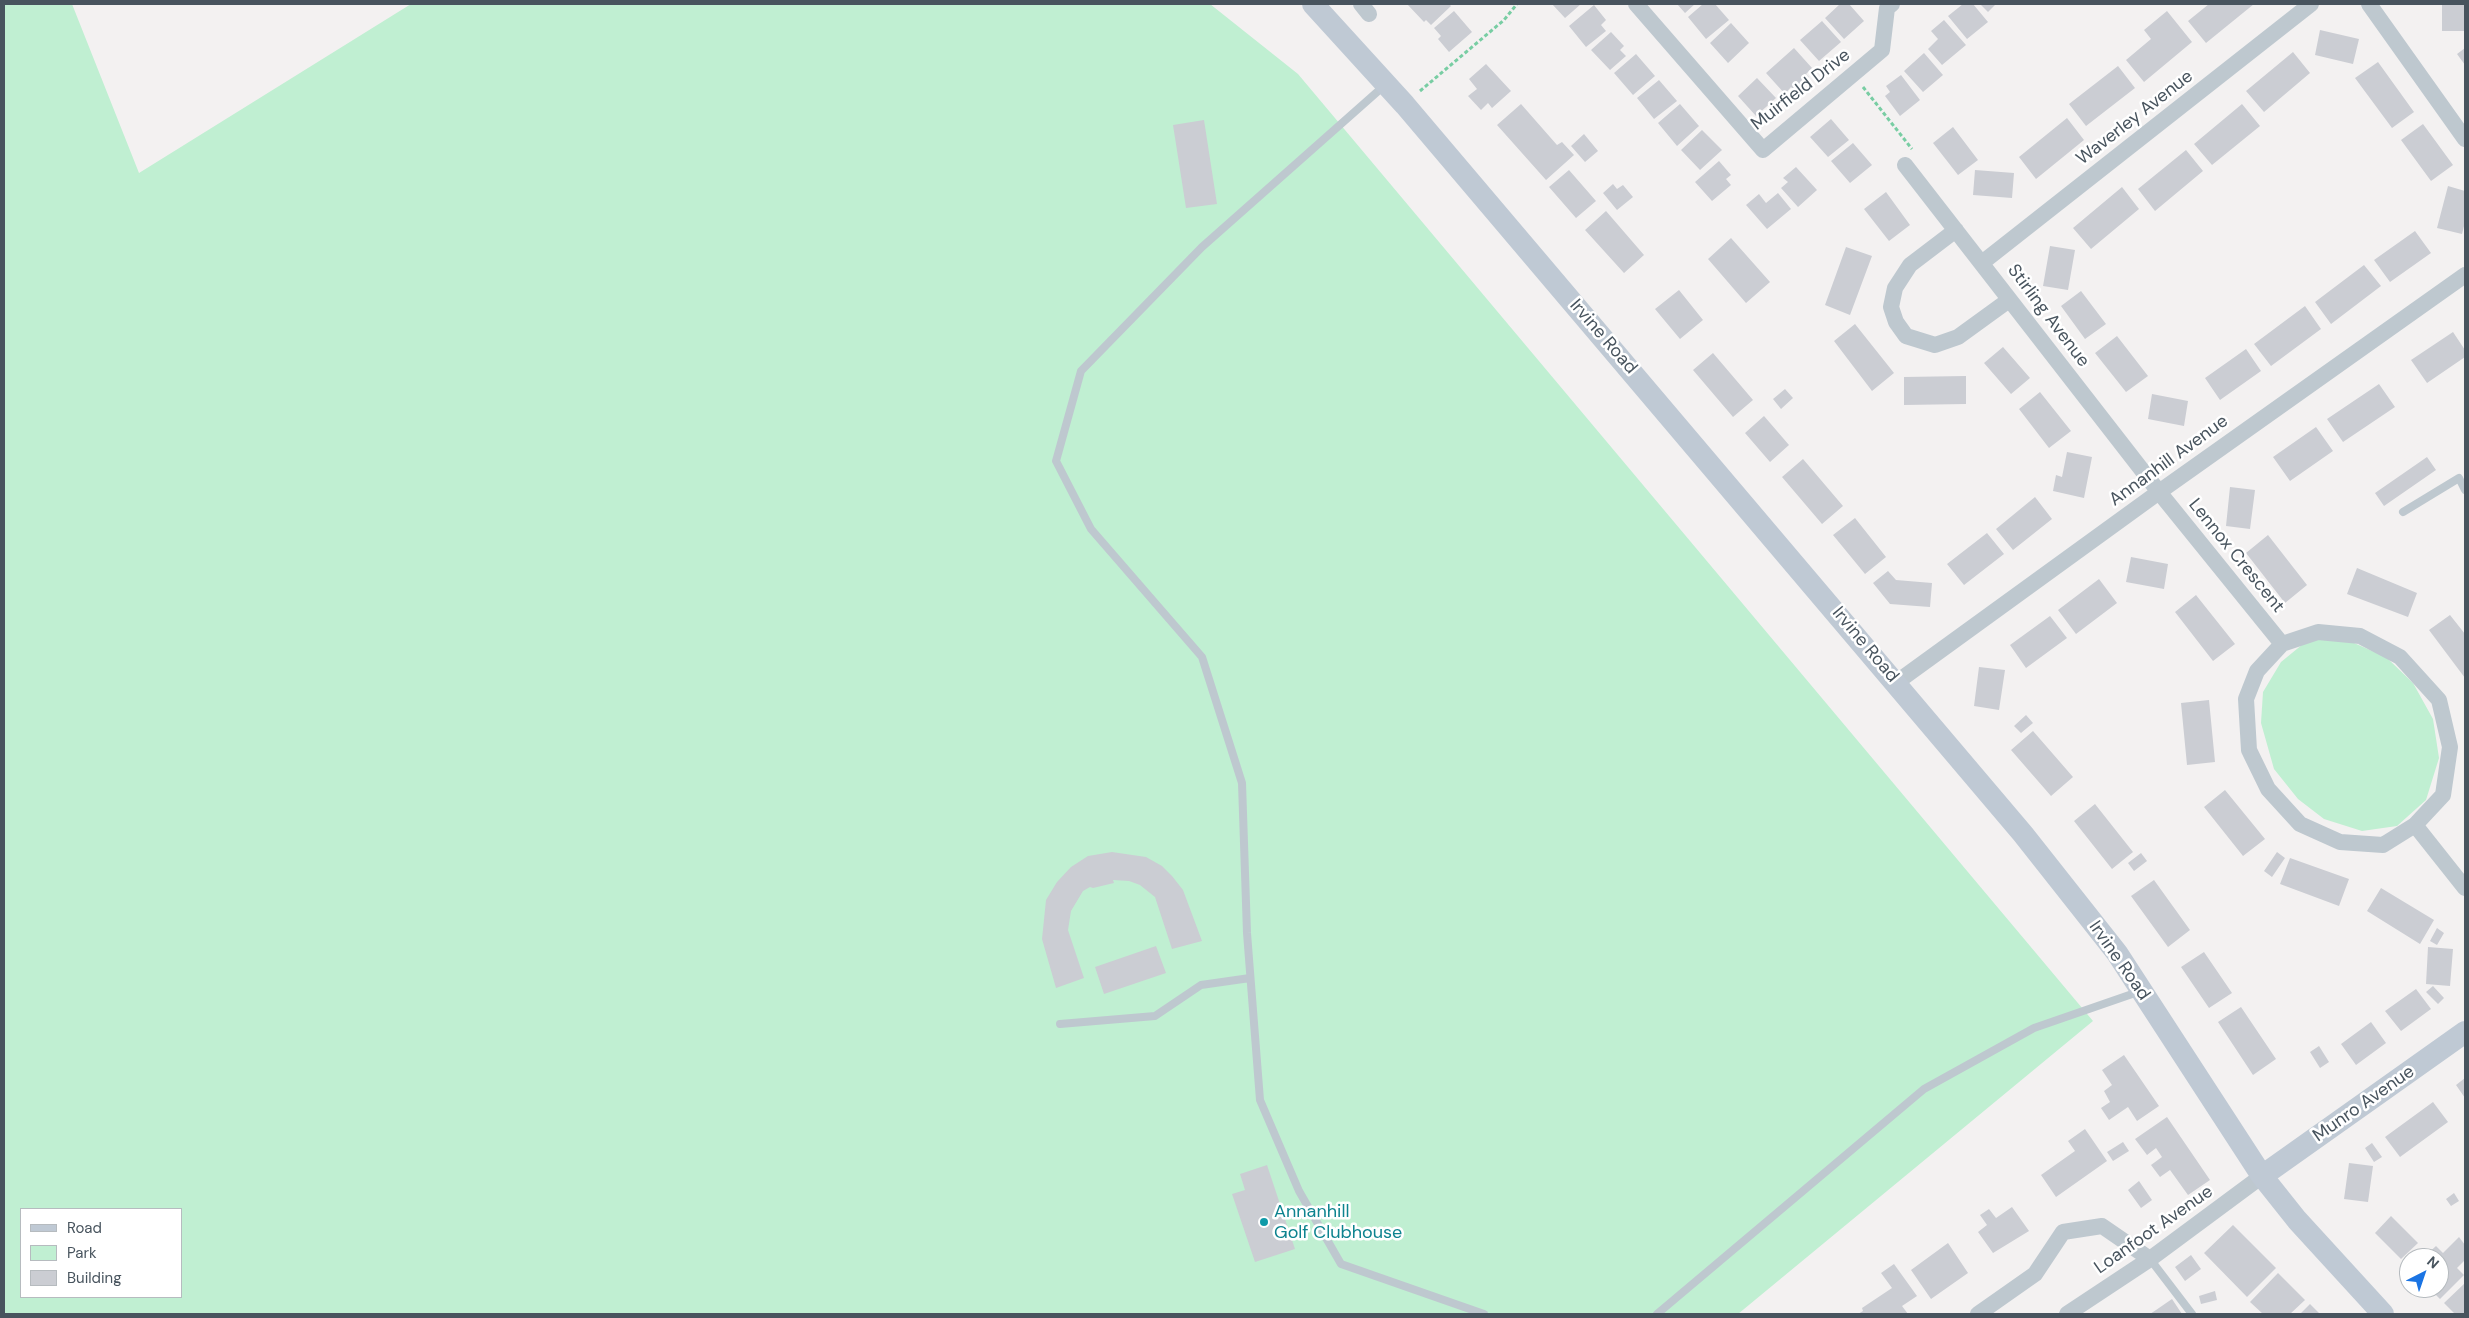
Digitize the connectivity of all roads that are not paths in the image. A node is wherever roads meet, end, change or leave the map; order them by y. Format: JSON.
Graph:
{"nodes":[{"id":1,"x":1313,"y":4,"type":"edge"},
{"id":2,"x":1636,"y":4,"type":"edge"},
{"id":3,"x":2311,"y":4,"type":"edge"},
{"id":4,"x":2369,"y":4,"type":"edge"},
{"id":5,"x":1885,"y":5,"type":"edge"},
{"id":6,"x":1386,"y":83,"type":"junction"},
{"id":7,"x":2465,"y":138,"type":"edge"},
{"id":8,"x":1906,"y":165,"type":"road end"},
{"id":9,"x":1956,"y":230,"type":"junction"},
{"id":10,"x":1983,"y":262,"type":"junction"},
{"id":11,"x":2465,"y":275,"type":"edge"},
{"id":12,"x":2009,"y":300,"type":"junction"},
{"id":13,"x":2465,"y":490,"type":"edge"},
{"id":14,"x":2159,"y":492,"type":"junction"},
{"id":15,"x":2403,"y":512,"type":"dead end"},
{"id":16,"x":2282,"y":644,"type":"junction"},
{"id":17,"x":1897,"y":682,"type":"junction"},
{"id":18,"x":2415,"y":825,"type":"junction"},
{"id":19,"x":2465,"y":888,"type":"edge"},
{"id":20,"x":1250,"y":978,"type":"junction"},
{"id":21,"x":2141,"y":991,"type":"junction"},
{"id":22,"x":1060,"y":1024,"type":"dead end"},
{"id":23,"x":2465,"y":1032,"type":"edge"},
{"id":24,"x":2262,"y":1176,"type":"junction"},
{"id":25,"x":2150,"y":1259,"type":"junction"},
{"id":26,"x":1484,"y":1314,"type":"edge"},
{"id":27,"x":1657,"y":1314,"type":"edge"},
{"id":28,"x":1978,"y":1314,"type":"edge"},
{"id":29,"x":2067,"y":1314,"type":"edge"},
{"id":30,"x":2192,"y":1314,"type":"edge"},
{"id":31,"x":2383,"y":1314,"type":"edge"}],
"edges":[{"from":1,"to":6,"type":"main road","name":"Irvine Road"},
{"from":2,"to":5,"type":"street","name":"Muirfield Drive"},
{"from":3,"to":10,"type":"street","name":"Waverley Avenue"},
{"from":4,"to":7,"type":"street"},
{"from":6,"to":17,"type":"main road","name":"Irvine Road"},
{"from":6,"to":20,"type":"lane"},
{"from":8,"to":9,"type":"street","name":"Stirling Avenue"},
{"from":9,"to":10,"type":"street","name":"Stirling Avenue"},
{"from":9,"to":12,"type":"street"},
{"from":10,"to":12,"type":"street","name":"Stirling Avenue"},
{"from":11,"to":14,"type":"street","name":"Annanhill Avenue"},
{"from":12,"to":14,"type":"street","name":"Stirling Avenue"},
{"from":13,"to":15,"type":"lane"},
{"from":14,"to":16,"type":"street","name":"Lennox Crescent"},
{"from":14,"to":17,"type":"street","name":"Annanhill Avenue"},
{"from":16,"to":18,"type":"street"},
{"from":16,"to":18,"type":"street"},
{"from":17,"to":21,"type":"main road","name":"Irvine Road"},
{"from":18,"to":19,"type":"street"},
{"from":20,"to":22,"type":"lane"},
{"from":20,"to":26,"type":"lane"},
{"from":21,"to":24,"type":"main road","name":"Irvine Road"},
{"from":21,"to":27,"type":"lane"},
{"from":23,"to":24,"type":"main road","name":"Munro Avenue"},
{"from":24,"to":25,"type":"street","name":"Loanfoot Avenue"},
{"from":24,"to":31,"type":"main road","name":"Irvine Road"},
{"from":25,"to":28,"type":"street"},
{"from":25,"to":29,"type":"street","name":"Loanfoot Avenue"},
{"from":25,"to":30,"type":"lane"}]}
